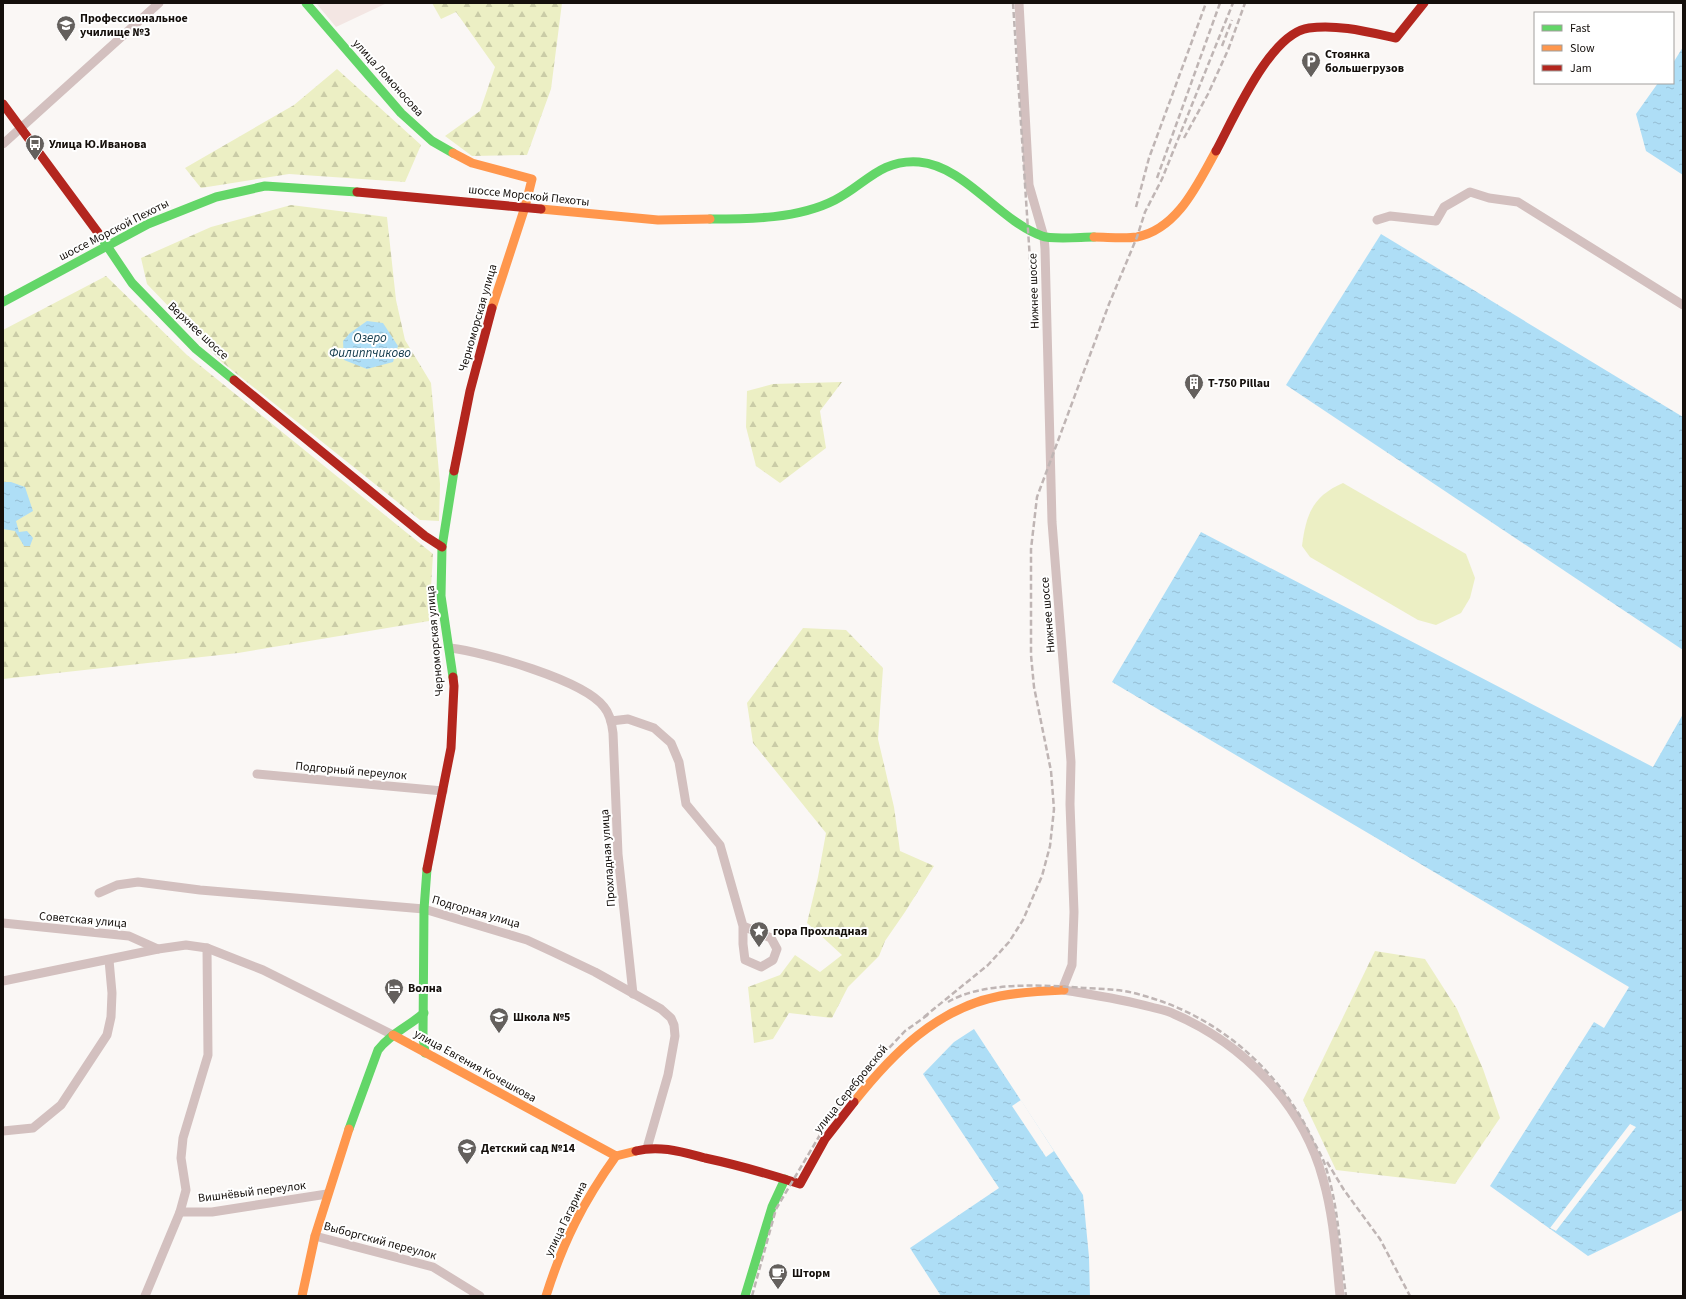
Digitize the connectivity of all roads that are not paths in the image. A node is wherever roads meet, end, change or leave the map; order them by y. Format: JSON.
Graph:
{"nodes":[{"id":1,"x":159,"y":3,"type":"edge"},
{"id":2,"x":306,"y":3,"type":"edge"},
{"id":3,"x":1019,"y":3,"type":"edge"},
{"id":4,"x":1424,"y":3,"type":"edge"},
{"id":5,"x":3,"y":104,"type":"edge"},
{"id":6,"x":21,"y":128,"type":"junction"},
{"id":7,"x":3,"y":144,"type":"edge"},
{"id":8,"x":532,"y":179,"type":"joint"},
{"id":9,"x":525,"y":207,"type":"junction"},
{"id":10,"x":1377,"y":220,"type":"dead end"},
{"id":11,"x":1044,"y":237,"type":"junction"},
{"id":12,"x":107,"y":245,"type":"junction"},
{"id":13,"x":3,"y":302,"type":"edge"},
{"id":14,"x":1683,"y":305,"type":"edge"},
{"id":15,"x":442,"y":547,"type":"junction"},
{"id":16,"x":450,"y":648,"type":"junction"},
{"id":17,"x":611,"y":721,"type":"junction"},
{"id":18,"x":257,"y":774,"type":"dead end"},
{"id":19,"x":443,"y":791,"type":"junction"},
{"id":20,"x":99,"y":893,"type":"dead end"},
{"id":21,"x":424,"y":909,"type":"junction"},
{"id":22,"x":3,"y":924,"type":"edge"},
{"id":23,"x":744,"y":926,"type":"junction"},
{"id":24,"x":207,"y":948,"type":"junction"},
{"id":25,"x":158,"y":949,"type":"junction"},
{"id":26,"x":109,"y":960,"type":"junction"},
{"id":27,"x":3,"y":981,"type":"edge"},
{"id":28,"x":1064,"y":990,"type":"junction"},
{"id":29,"x":633,"y":994,"type":"junction"},
{"id":30,"x":424,"y":1013,"type":"junction"},
{"id":31,"x":393,"y":1035,"type":"junction"},
{"id":32,"x":425,"y":1053,"type":"junction"},
{"id":33,"x":3,"y":1131,"type":"edge"},
{"id":34,"x":647,"y":1148,"type":"junction"},
{"id":35,"x":616,"y":1156,"type":"junction"},
{"id":36,"x":785,"y":1179,"type":"junction"},
{"id":37,"x":327,"y":1194,"type":"junction"},
{"id":38,"x":180,"y":1212,"type":"junction"},
{"id":39,"x":315,"y":1236,"type":"junction"},
{"id":40,"x":145,"y":1296,"type":"edge"},
{"id":41,"x":302,"y":1296,"type":"edge"},
{"id":42,"x":480,"y":1296,"type":"edge"},
{"id":43,"x":546,"y":1296,"type":"edge"},
{"id":44,"x":745,"y":1296,"type":"edge"},
{"id":45,"x":1340,"y":1296,"type":"edge"}],
"edges":[{"from":1,"to":6,"type":"street"},
{"from":2,"to":8,"type":"street","name":"улица Ломоносова"},
{"from":3,"to":11,"type":"street","name":"Нижнее шоссе"},
{"from":4,"to":11,"type":"street","name":"Нижнее шоссе"},
{"from":5,"to":6,"type":"street","name":"Верхнее шоссе"},
{"from":6,"to":7,"type":"street"},
{"from":6,"to":12,"type":"street","name":"Верхнее шоссе"},
{"from":8,"to":9,"type":"street","name":"Черноморская улица"},
{"from":9,"to":11,"type":"street","name":"шоссе Морской Пехоты"},
{"from":9,"to":12,"type":"street","name":"шоссе Морской Пехоты"},
{"from":9,"to":15,"type":"street","name":"Черноморская улица"},
{"from":10,"to":14,"type":"street"},
{"from":11,"to":28,"type":"street","name":"Нижнее шоссе"},
{"from":12,"to":13,"type":"street","name":"шоссе Морской Пехоты"},
{"from":12,"to":15,"type":"street","name":"Верхнее шоссе"},
{"from":15,"to":16,"type":"street","name":"Черноморская улица"},
{"from":16,"to":17,"type":"street"},
{"from":16,"to":19,"type":"street","name":"Черноморская улица"},
{"from":17,"to":23,"type":"street"},
{"from":17,"to":29,"type":"street","name":"Прохладная улица"},
{"from":18,"to":19,"type":"street","name":"Подгорный переулок"},
{"from":19,"to":21,"type":"street","name":"Черноморская улица"},
{"from":20,"to":21,"type":"street","name":"Подгорная улица"},
{"from":21,"to":29,"type":"street","name":"Подгорная улица"},
{"from":21,"to":30,"type":"street","name":"Черноморская улица"},
{"from":22,"to":25,"type":"street","name":"Советская улица"},
{"from":23,"to":23,"type":"street"},
{"from":24,"to":25,"type":"street","name":"улица Евгения Кочешкова"},
{"from":24,"to":31,"type":"street","name":"улица Евгения Кочешкова"},
{"from":24,"to":38,"type":"street"},
{"from":25,"to":26,"type":"street","name":"улица Евгения Кочешкова"},
{"from":26,"to":27,"type":"street","name":"улица Евгения Кочешкова"},
{"from":26,"to":33,"type":"street"},
{"from":28,"to":36,"type":"street","name":"улица Серебровской"},
{"from":28,"to":45,"type":"street","name":"улица Серебровской"},
{"from":29,"to":34,"type":"street","name":"Подгорная улица"},
{"from":30,"to":31,"type":"street"},
{"from":30,"to":32,"type":"street","name":"Черноморская улица"},
{"from":31,"to":32,"type":"street","name":"улица Евгения Кочешкова"},
{"from":31,"to":37,"type":"street"},
{"from":32,"to":35,"type":"street","name":"улица Евгения Кочешкова"},
{"from":34,"to":35,"type":"street"},
{"from":34,"to":36,"type":"street"},
{"from":35,"to":43,"type":"street","name":"улица Гагарина"},
{"from":36,"to":44,"type":"street"},
{"from":37,"to":38,"type":"street","name":"Вишнёвый переулок"},
{"from":37,"to":39,"type":"street"},
{"from":38,"to":40,"type":"street"},
{"from":39,"to":41,"type":"street"},
{"from":39,"to":42,"type":"street","name":"Выборгский переулок"}]}
